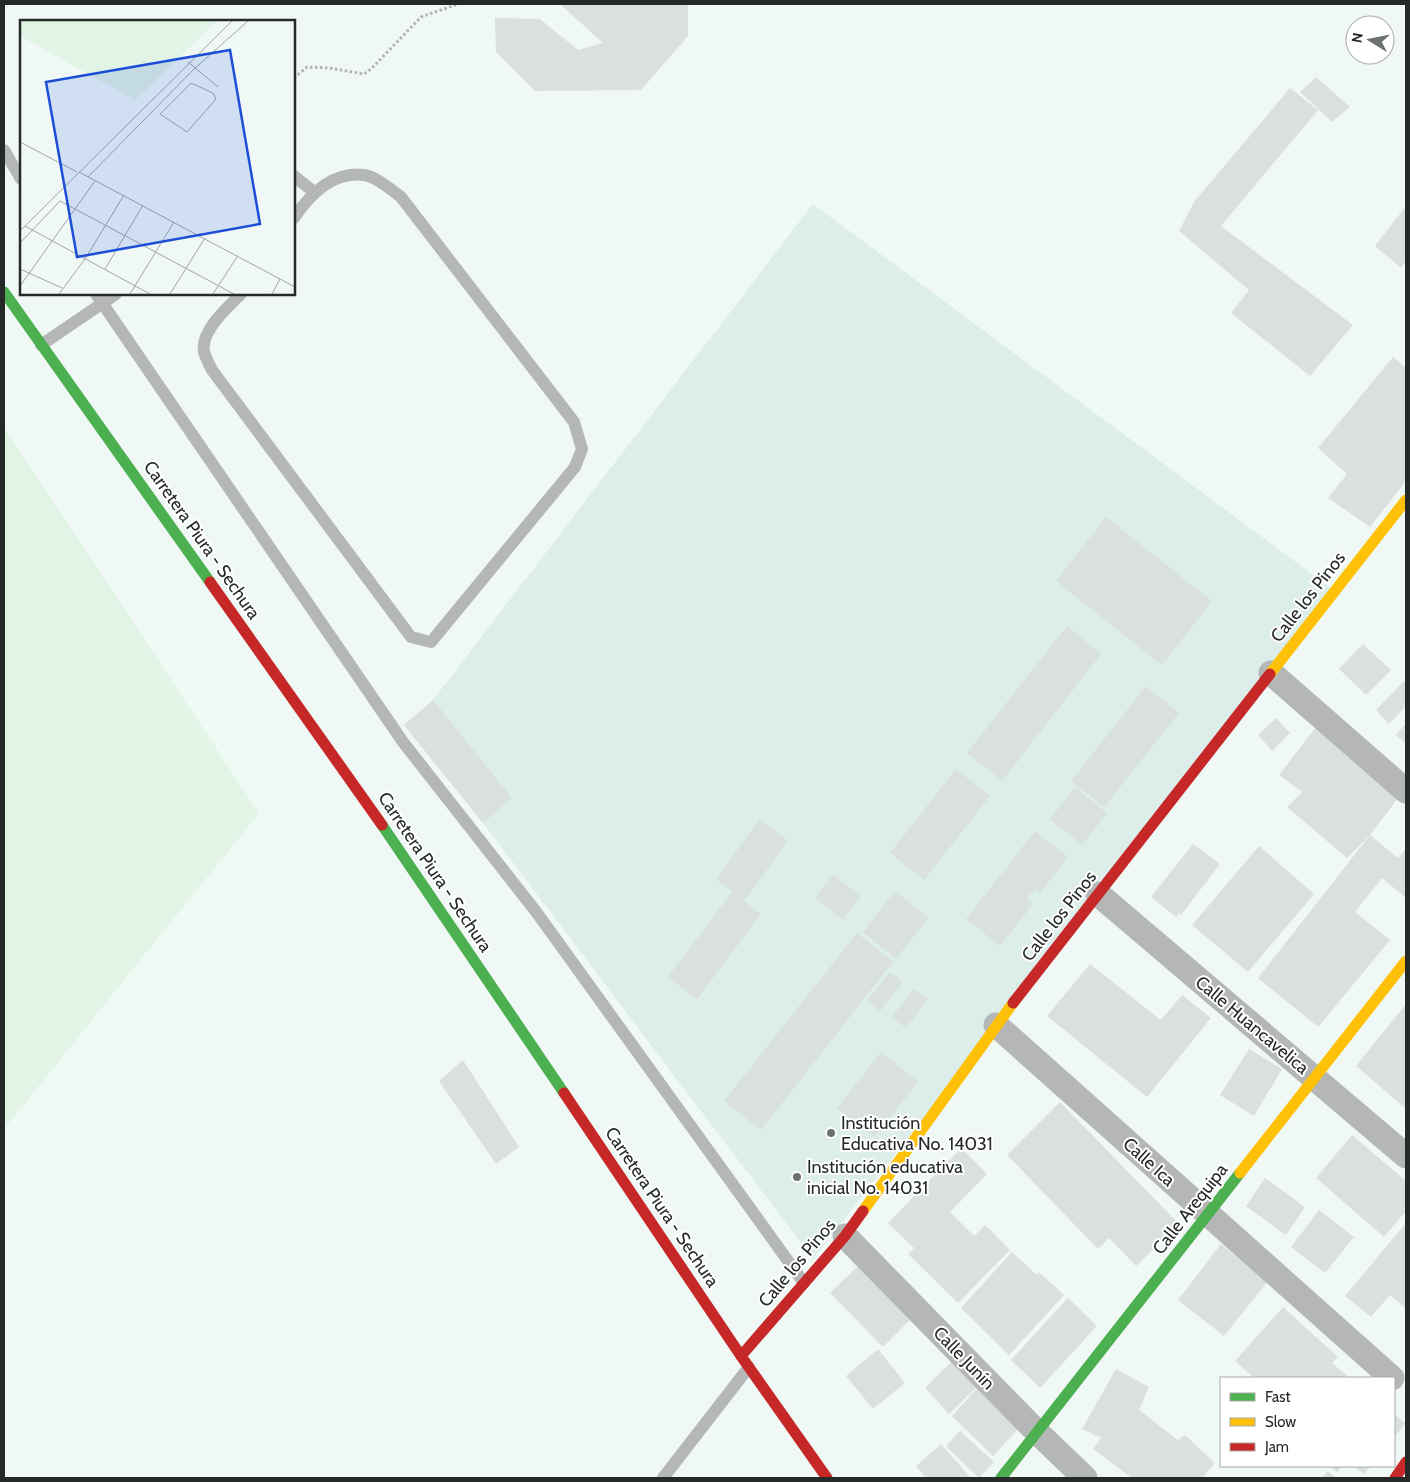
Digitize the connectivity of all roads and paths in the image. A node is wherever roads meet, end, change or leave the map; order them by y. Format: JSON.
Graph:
{"nodes":[{"id":1,"x":458,"y":4,"type":"edge"},
{"id":2,"x":295,"y":77,"type":"edge"},
{"id":3,"x":4,"y":150,"type":"edge"},
{"id":4,"x":20,"y":177,"type":"edge"},
{"id":5,"x":295,"y":177,"type":"edge"},
{"id":6,"x":314,"y":192,"type":"junction"},
{"id":7,"x":295,"y":217,"type":"edge"},
{"id":8,"x":4,"y":292,"type":"edge"},
{"id":9,"x":113,"y":295,"type":"edge"},
{"id":10,"x":240,"y":295,"type":"edge"},
{"id":11,"x":99,"y":299,"type":"edge"},
{"id":12,"x":41,"y":345,"type":"junction"},
{"id":13,"x":1406,"y":500,"type":"edge"},
{"id":14,"x":1271,"y":673,"type":"junction"},
{"id":15,"x":1406,"y":791,"type":"edge"},
{"id":16,"x":1098,"y":894,"type":"junction"},
{"id":17,"x":1406,"y":961,"type":"edge"},
{"id":18,"x":996,"y":1025,"type":"junction"},
{"id":19,"x":1315,"y":1078,"type":"junction"},
{"id":20,"x":1406,"y":1156,"type":"edge"},
{"id":21,"x":1208,"y":1214,"type":"junction"},
{"id":22,"x":845,"y":1236,"type":"junction"},
{"id":23,"x":804,"y":1283,"type":"junction"},
{"id":24,"x":741,"y":1356,"type":"junction"},
{"id":25,"x":750,"y":1368,"type":"junction"},
{"id":26,"x":1391,"y":1377,"type":"edge"},
{"id":27,"x":1395,"y":1381,"type":"edge"},
{"id":28,"x":1406,"y":1391,"type":"edge"},
{"id":29,"x":1037,"y":1432,"type":"junction"},
{"id":30,"x":1406,"y":1462,"type":"edge"},
{"id":31,"x":663,"y":1478,"type":"edge"},
{"id":32,"x":827,"y":1478,"type":"edge"},
{"id":33,"x":1001,"y":1478,"type":"edge"},
{"id":34,"x":1085,"y":1478,"type":"edge"},
{"id":35,"x":1395,"y":1478,"type":"edge"}],
"edges":[{"from":1,"to":2,"type":"path"},
{"from":3,"to":4,"type":"lane"},
{"from":5,"to":6,"type":"lane"},
{"from":6,"to":7,"type":"lane"},
{"from":6,"to":10,"type":"lane"},
{"from":8,"to":12,"type":"street","name":"Carretera Piura - Sechura"},
{"from":9,"to":11,"type":"lane"},
{"from":11,"to":12,"type":"lane"},
{"from":11,"to":23,"type":"lane"},
{"from":12,"to":24,"type":"street","name":"Carretera Piura - Sechura"},
{"from":13,"to":14,"type":"street","name":"Calle los Pinos"},
{"from":14,"to":15,"type":"street"},
{"from":14,"to":16,"type":"street","name":"Calle los Pinos"},
{"from":16,"to":18,"type":"street","name":"Calle los Pinos"},
{"from":16,"to":19,"type":"street","name":"Calle Huancavelica"},
{"from":17,"to":19,"type":"street","name":"Calle Arequipa"},
{"from":18,"to":21,"type":"street","name":"Calle Ica"},
{"from":18,"to":22,"type":"street","name":"Calle los Pinos"},
{"from":19,"to":20,"type":"street","name":"Calle Huancavelica"},
{"from":19,"to":21,"type":"street","name":"Calle Arequipa"},
{"from":21,"to":26,"type":"street","name":"Calle Ica"},
{"from":21,"to":29,"type":"street","name":"Calle Arequipa"},
{"from":22,"to":23,"type":"street","name":"Calle los Pinos"},
{"from":22,"to":29,"type":"street","name":"Calle Junín"},
{"from":23,"to":24,"type":"street","name":"Calle los Pinos"},
{"from":24,"to":25,"type":"street","name":"Carretera Piura - Sechura"},
{"from":25,"to":31,"type":"lane"},
{"from":25,"to":32,"type":"street","name":"Carretera Piura - Sechura"},
{"from":27,"to":28,"type":"street","name":"Calle Ica"},
{"from":29,"to":33,"type":"street","name":"Calle Arequipa"},
{"from":29,"to":34,"type":"street","name":"Calle Junín"},
{"from":30,"to":35,"type":"street"}]}
